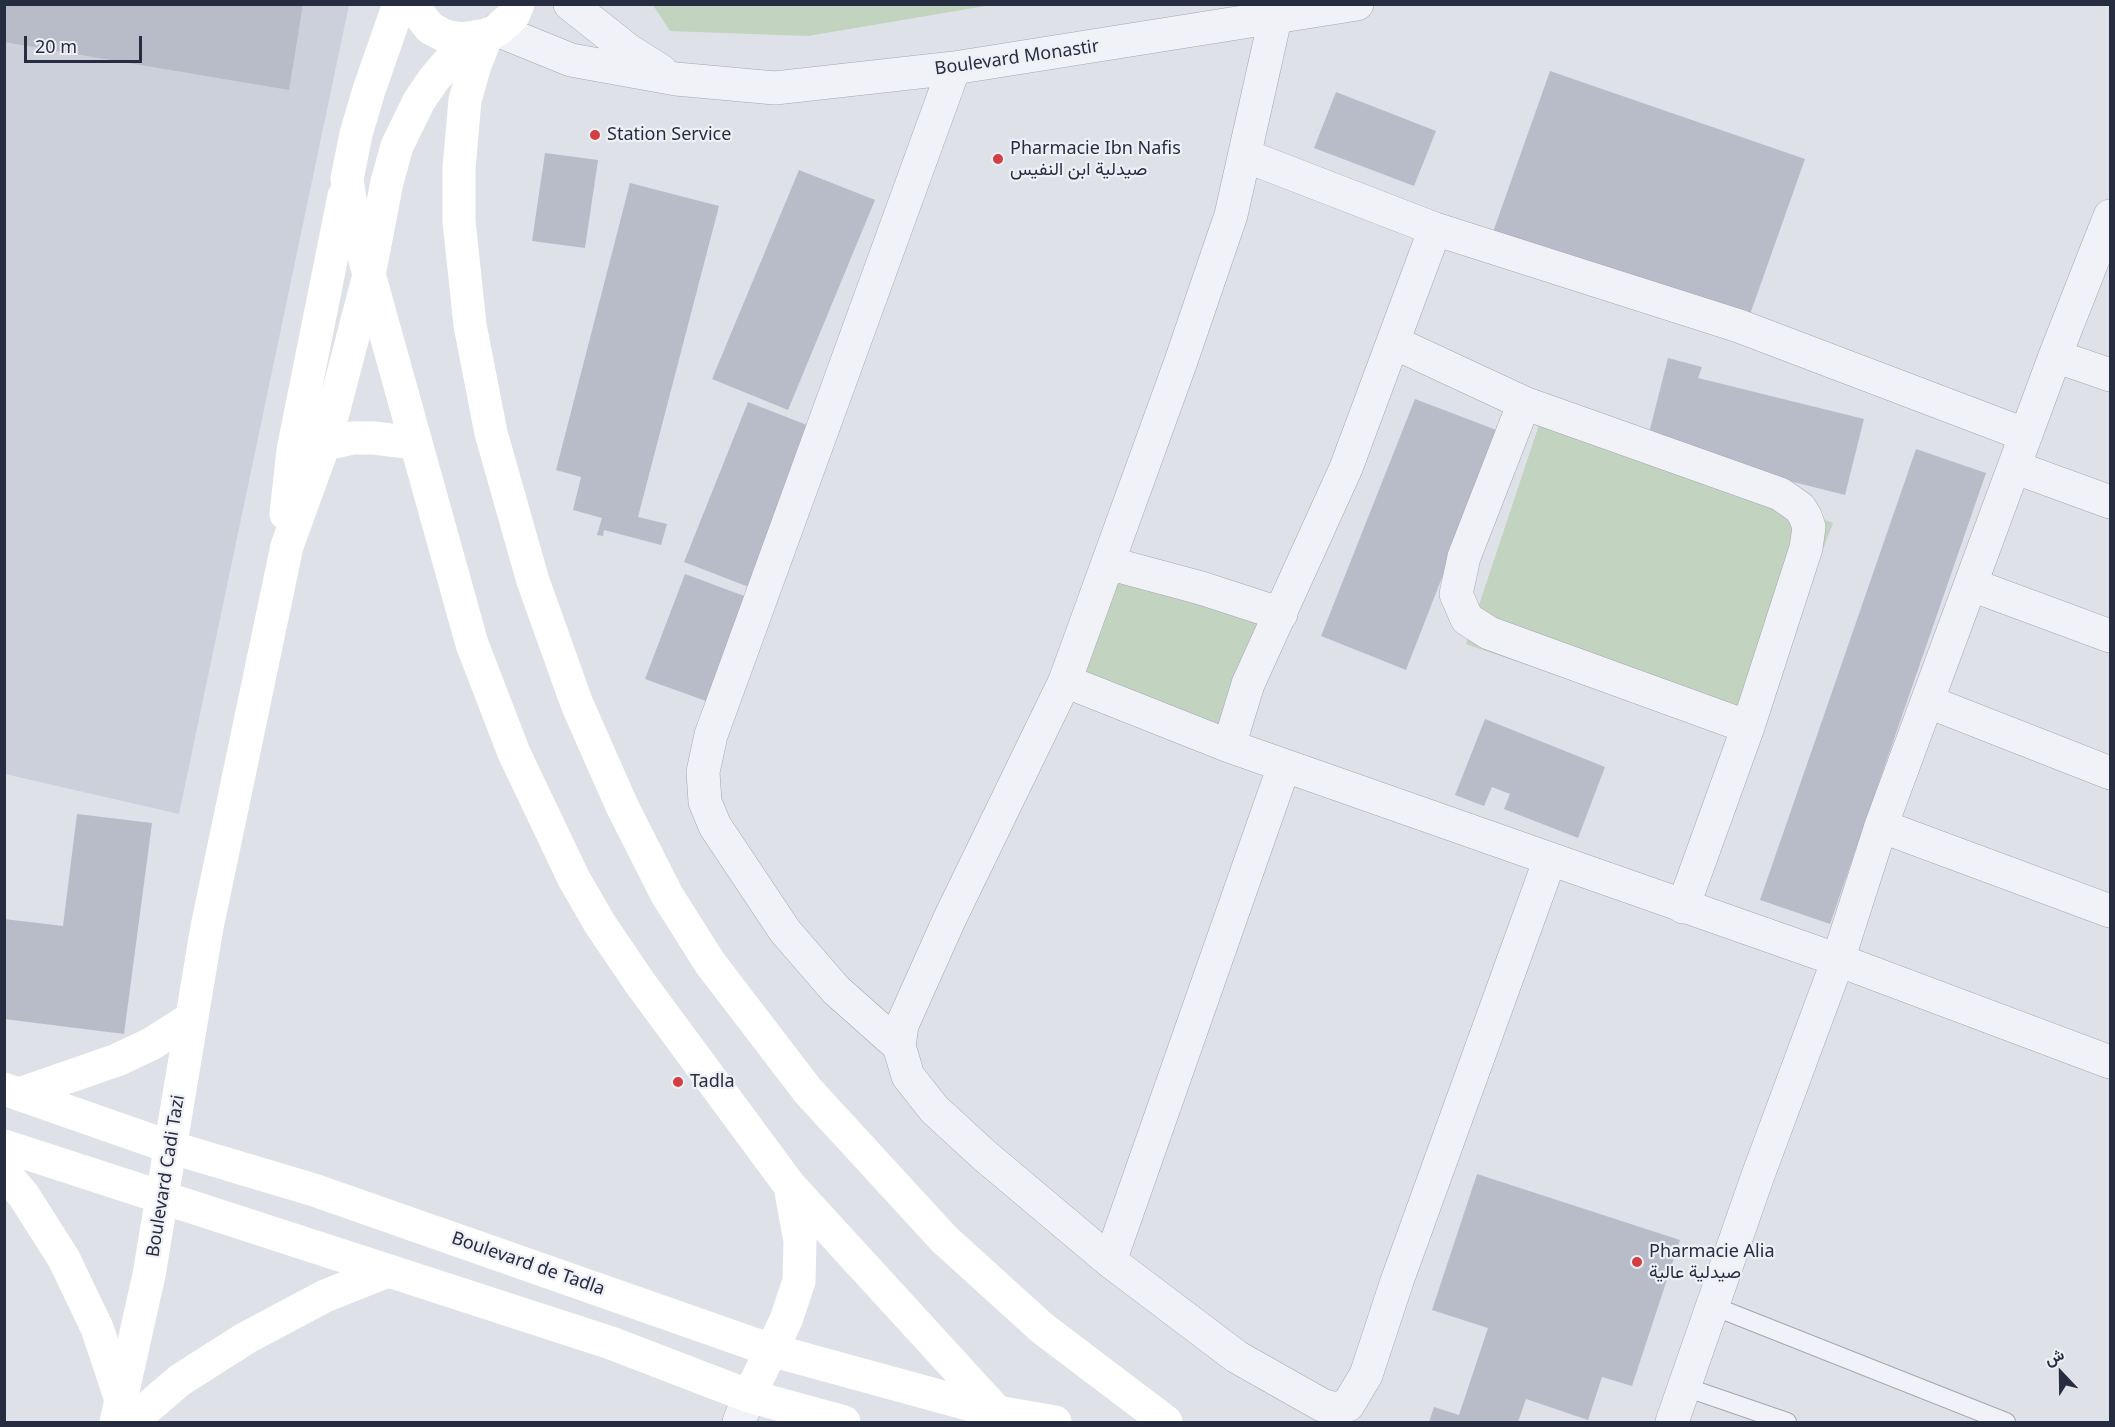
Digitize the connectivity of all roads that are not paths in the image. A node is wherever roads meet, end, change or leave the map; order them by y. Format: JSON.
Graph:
{"nodes":[{"id":1,"x":399,"y":4,"type":"edge"},
{"id":2,"x":411,"y":4,"type":"edge"},
{"id":3,"x":518,"y":4,"type":"edge"},
{"id":4,"x":570,"y":4,"type":"edge"},
{"id":5,"x":1357,"y":4,"type":"edge"},
{"id":6,"x":1275,"y":19,"type":"junction"},
{"id":7,"x":487,"y":34,"type":"junction"},
{"id":8,"x":954,"y":68,"type":"junction"},
{"id":9,"x":676,"y":79,"type":"junction"},
{"id":10,"x":1246,"y":156,"type":"junction"},
{"id":11,"x":347,"y":179,"type":"junction"},
{"id":12,"x":2110,"y":216,"type":"edge"},
{"id":13,"x":1435,"y":229,"type":"junction"},
{"id":14,"x":369,"y":275,"type":"junction"},
{"id":15,"x":1395,"y":342,"type":"junction"},
{"id":16,"x":2055,"y":356,"type":"junction"},
{"id":17,"x":2110,"y":375,"type":"edge"},
{"id":18,"x":1524,"y":403,"type":"junction"},
{"id":19,"x":2026,"y":435,"type":"junction"},
{"id":20,"x":415,"y":443,"type":"junction"},
{"id":21,"x":324,"y":444,"type":"junction"},
{"id":22,"x":2014,"y":467,"type":"junction"},
{"id":23,"x":2110,"y":502,"type":"edge"},
{"id":24,"x":286,"y":546,"type":"junction"},
{"id":25,"x":1108,"y":563,"type":"junction"},
{"id":26,"x":1972,"y":585,"type":"junction"},
{"id":27,"x":1281,"y":614,"type":"junction"},
{"id":28,"x":2110,"y":636,"type":"edge"},
{"id":29,"x":1065,"y":681,"type":"junction"},
{"id":30,"x":1929,"y":702,"type":"junction"},
{"id":31,"x":1748,"y":727,"type":"junction"},
{"id":32,"x":1229,"y":746,"type":"junction"},
{"id":33,"x":1284,"y":766,"type":"junction"},
{"id":34,"x":2110,"y":773,"type":"edge"},
{"id":35,"x":1881,"y":826,"type":"junction"},
{"id":36,"x":1550,"y":859,"type":"junction"},
{"id":37,"x":1683,"y":907,"type":"junction"},
{"id":38,"x":2110,"y":910,"type":"edge"},
{"id":39,"x":1838,"y":960,"type":"junction"},
{"id":40,"x":192,"y":1018,"type":"junction"},
{"id":41,"x":899,"y":1046,"type":"junction"},
{"id":42,"x":2110,"y":1062,"type":"edge"},
{"id":43,"x":12,"y":1092,"type":"edge"},
{"id":44,"x":4,"y":1146,"type":"edge"},
{"id":45,"x":170,"y":1147,"type":"junction"},
{"id":46,"x":4,"y":1172,"type":"edge"},
{"id":47,"x":790,"y":1186,"type":"junction"},
{"id":48,"x":162,"y":1196,"type":"junction"},
{"id":49,"x":1110,"y":1261,"type":"junction"},
{"id":50,"x":388,"y":1271,"type":"junction"},
{"id":51,"x":1713,"y":1306,"type":"junction"},
{"id":52,"x":771,"y":1350,"type":"junction"},
{"id":53,"x":1685,"y":1387,"type":"junction"},
{"id":54,"x":744,"y":1409,"type":"edge"},
{"id":55,"x":122,"y":1415,"type":"edge"},
{"id":56,"x":1004,"y":1417,"type":"edge"},
{"id":57,"x":844,"y":1422,"type":"edge"},
{"id":58,"x":1055,"y":1422,"type":"edge"},
{"id":59,"x":1166,"y":1422,"type":"edge"},
{"id":60,"x":1672,"y":1422,"type":"edge"},
{"id":61,"x":1787,"y":1422,"type":"edge"},
{"id":62,"x":2006,"y":1422,"type":"edge"}],
"edges":[{"from":1,"to":11,"type":"street"},
{"from":2,"to":7,"type":"street"},
{"from":3,"to":7,"type":"street"},
{"from":4,"to":9,"type":"street","name":"Boulevard Monastir"},
{"from":5,"to":6,"type":"street","name":"Boulevard Monastir"},
{"from":6,"to":8,"type":"street","name":"Boulevard Monastir"},
{"from":6,"to":10,"type":"street"},
{"from":7,"to":9,"type":"street","name":"Boulevard Monastir"},
{"from":7,"to":14,"type":"street"},
{"from":7,"to":59,"type":"street"},
{"from":8,"to":9,"type":"street","name":"Boulevard Monastir"},
{"from":8,"to":41,"type":"street"},
{"from":10,"to":13,"type":"street"},
{"from":10,"to":25,"type":"street"},
{"from":11,"to":14,"type":"street"},
{"from":11,"to":24,"type":"street"},
{"from":12,"to":16,"type":"street"},
{"from":13,"to":15,"type":"street"},
{"from":13,"to":19,"type":"street"},
{"from":14,"to":20,"type":"street"},
{"from":14,"to":21,"type":"street"},
{"from":15,"to":18,"type":"street"},
{"from":15,"to":27,"type":"street"},
{"from":16,"to":17,"type":"street"},
{"from":16,"to":19,"type":"street"},
{"from":18,"to":31,"type":"street"},
{"from":18,"to":31,"type":"street"},
{"from":19,"to":22,"type":"street"},
{"from":20,"to":21,"type":"street"},
{"from":20,"to":47,"type":"street"},
{"from":21,"to":24,"type":"street"},
{"from":22,"to":23,"type":"street"},
{"from":22,"to":26,"type":"street"},
{"from":24,"to":40,"type":"street","name":"Boulevard Cadi Tazi"},
{"from":25,"to":27,"type":"street"},
{"from":25,"to":29,"type":"street"},
{"from":26,"to":28,"type":"street"},
{"from":26,"to":30,"type":"street"},
{"from":27,"to":32,"type":"street"},
{"from":29,"to":32,"type":"street"},
{"from":29,"to":41,"type":"street"},
{"from":30,"to":34,"type":"street"},
{"from":30,"to":35,"type":"street"},
{"from":31,"to":37,"type":"street"},
{"from":32,"to":33,"type":"street"},
{"from":33,"to":36,"type":"street"},
{"from":33,"to":49,"type":"street"},
{"from":35,"to":38,"type":"street"},
{"from":35,"to":39,"type":"street"},
{"from":36,"to":37,"type":"street"},
{"from":36,"to":49,"type":"street"},
{"from":37,"to":39,"type":"street"},
{"from":39,"to":42,"type":"street"},
{"from":39,"to":51,"type":"street"},
{"from":40,"to":43,"type":"street"},
{"from":40,"to":45,"type":"street","name":"Boulevard Cadi Tazi"},
{"from":41,"to":49,"type":"street"},
{"from":43,"to":45,"type":"street","name":"Boulevard de Tadla"},
{"from":44,"to":48,"type":"street"},
{"from":45,"to":48,"type":"street","name":"Boulevard Cadi Tazi"},
{"from":45,"to":52,"type":"street","name":"Boulevard de Tadla"},
{"from":46,"to":55,"type":"street"},
{"from":47,"to":52,"type":"street"},
{"from":47,"to":56,"type":"street"},
{"from":48,"to":50,"type":"street"},
{"from":48,"to":55,"type":"street","name":"Boulevard Cadi Tazi"},
{"from":50,"to":54,"type":"street"},
{"from":50,"to":55,"type":"street"},
{"from":51,"to":53,"type":"street"},
{"from":51,"to":62,"type":"lane"},
{"from":52,"to":54,"type":"street"},
{"from":52,"to":56,"type":"street","name":"Boulevard de Tadla"},
{"from":53,"to":60,"type":"street"},
{"from":53,"to":61,"type":"lane"},
{"from":54,"to":57,"type":"street"},
{"from":56,"to":58,"type":"street","name":"Boulevard de Tadla"}]}
